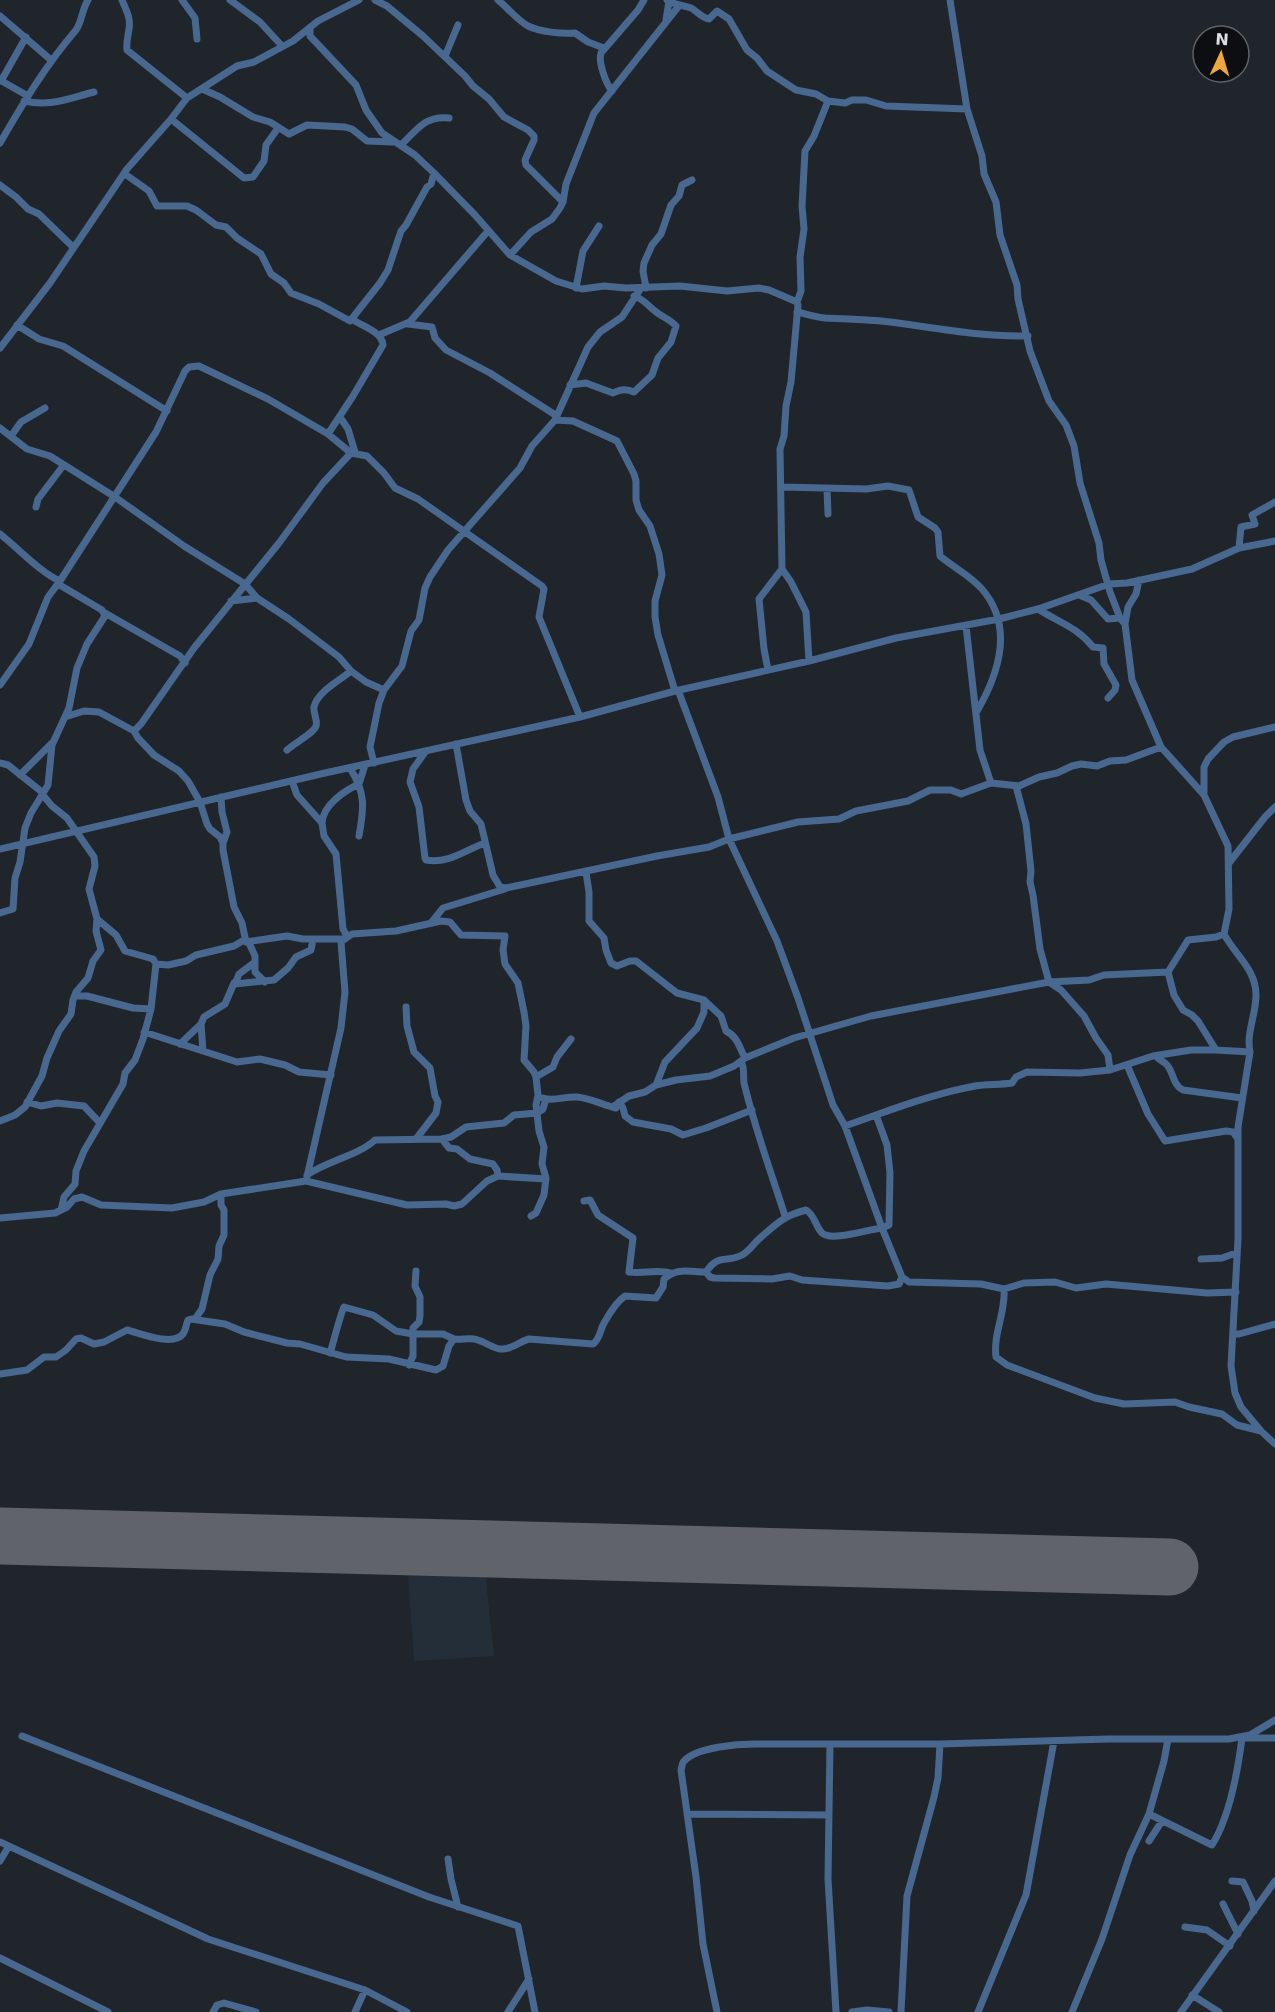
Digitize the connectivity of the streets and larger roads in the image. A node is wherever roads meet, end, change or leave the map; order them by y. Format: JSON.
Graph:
{"nodes":[{"id":1,"x":88,"y":0,"type":"edge"},
{"id":2,"x":122,"y":0,"type":"edge"},
{"id":3,"x":182,"y":0,"type":"edge"},
{"id":4,"x":230,"y":0,"type":"edge"},
{"id":5,"x":358,"y":0,"type":"edge"},
{"id":6,"x":375,"y":0,"type":"edge"},
{"id":7,"x":498,"y":0,"type":"edge"},
{"id":8,"x":644,"y":0,"type":"edge"},
{"id":9,"x":668,"y":0,"type":"edge"},
{"id":10,"x":950,"y":0,"type":"edge"},
{"id":11,"x":678,"y":7,"type":"junction"},
{"id":12,"x":0,"y":16,"type":"edge"},
{"id":13,"x":666,"y":20,"type":"junction"},
{"id":14,"x":458,"y":25,"type":"dead end"},
{"id":15,"x":308,"y":33,"type":"junction"},
{"id":16,"x":26,"y":37,"type":"junction"},
{"id":17,"x":197,"y":39,"type":"dead end"},
{"id":18,"x":282,"y":46,"type":"junction"},
{"id":19,"x":604,"y":48,"type":"junction"},
{"id":20,"x":445,"y":56,"type":"junction"},
{"id":21,"x":51,"y":60,"type":"junction"},
{"id":22,"x":0,"y":81,"type":"edge"},
{"id":23,"x":202,"y":89,"type":"junction"},
{"id":24,"x":612,"y":91,"type":"junction"},
{"id":25,"x":94,"y":92,"type":"dead end"},
{"id":26,"x":26,"y":98,"type":"junction"},
{"id":27,"x":187,"y":98,"type":"junction"},
{"id":28,"x":828,"y":101,"type":"junction"},
{"id":29,"x":967,"y":109,"type":"junction"},
{"id":30,"x":449,"y":117,"type":"dead end"},
{"id":31,"x":171,"y":119,"type":"junction"},
{"id":32,"x":278,"y":128,"type":"junction"},
{"id":33,"x":393,"y":142,"type":"junction"},
{"id":34,"x":0,"y":143,"type":"edge"},
{"id":35,"x":401,"y":145,"type":"junction"},
{"id":36,"x":434,"y":173,"type":"junction"},
{"id":37,"x":125,"y":174,"type":"junction"},
{"id":38,"x":692,"y":180,"type":"dead end"},
{"id":39,"x":0,"y":185,"type":"edge"},
{"id":40,"x":563,"y":202,"type":"junction"},
{"id":41,"x":599,"y":226,"type":"dead end"},
{"id":42,"x":488,"y":231,"type":"junction"},
{"id":43,"x":73,"y":247,"type":"junction"},
{"id":44,"x":510,"y":255,"type":"junction"},
{"id":45,"x":576,"y":288,"type":"junction"},
{"id":46,"x":643,"y":288,"type":"junction"},
{"id":47,"x":634,"y":296,"type":"junction"},
{"id":48,"x":797,"y":302,"type":"junction"},
{"id":49,"x":797,"y":312,"type":"junction"},
{"id":50,"x":352,"y":320,"type":"junction"},
{"id":51,"x":407,"y":323,"type":"junction"},
{"id":52,"x":17,"y":325,"type":"junction"},
{"id":53,"x":379,"y":335,"type":"junction"},
{"id":54,"x":1028,"y":336,"type":"junction"},
{"id":55,"x":0,"y":348,"type":"edge"},
{"id":56,"x":570,"y":385,"type":"junction"},
{"id":57,"x":562,"y":407,"type":"junction"},
{"id":58,"x":45,"y":408,"type":"dead end"},
{"id":59,"x":167,"y":411,"type":"junction"},
{"id":60,"x":340,"y":417,"type":"junction"},
{"id":61,"x":556,"y":418,"type":"junction"},
{"id":62,"x":573,"y":421,"type":"junction"},
{"id":63,"x":0,"y":428,"type":"edge"},
{"id":64,"x":328,"y":434,"type":"junction"},
{"id":65,"x":11,"y":436,"type":"junction"},
{"id":66,"x":353,"y":453,"type":"junction"},
{"id":67,"x":63,"y":466,"type":"junction"},
{"id":68,"x":782,"y":487,"type":"junction"},
{"id":69,"x":827,"y":489,"type":"junction"},
{"id":70,"x":115,"y":497,"type":"junction"},
{"id":71,"x":1275,"y":502,"type":"edge"},
{"id":72,"x":36,"y":507,"type":"dead end"},
{"id":73,"x":828,"y":514,"type":"dead end"},
{"id":74,"x":464,"y":531,"type":"junction"},
{"id":75,"x":0,"y":534,"type":"edge"},
{"id":76,"x":1275,"y":541,"type":"edge"},
{"id":77,"x":1239,"y":548,"type":"junction"},
{"id":78,"x":782,"y":569,"type":"junction"},
{"id":79,"x":1139,"y":580,"type":"junction"},
{"id":80,"x":57,"y":583,"type":"junction"},
{"id":81,"x":245,"y":584,"type":"junction"},
{"id":82,"x":1109,"y":584,"type":"junction"},
{"id":83,"x":1078,"y":595,"type":"junction"},
{"id":84,"x":257,"y":598,"type":"junction"},
{"id":85,"x":231,"y":601,"type":"junction"},
{"id":86,"x":1038,"y":609,"type":"junction"},
{"id":87,"x":105,"y":613,"type":"junction"},
{"id":88,"x":999,"y":620,"type":"junction"},
{"id":89,"x":1123,"y":621,"type":"junction"},
{"id":90,"x":966,"y":626,"type":"junction"},
{"id":91,"x":182,"y":660,"type":"junction"},
{"id":92,"x":809,"y":660,"type":"junction"},
{"id":93,"x":768,"y":670,"type":"junction"},
{"id":94,"x":351,"y":671,"type":"junction"},
{"id":95,"x":0,"y":686,"type":"edge"},
{"id":96,"x":384,"y":690,"type":"junction"},
{"id":97,"x":676,"y":690,"type":"junction"},
{"id":98,"x":1108,"y":698,"type":"dead end"},
{"id":99,"x":976,"y":713,"type":"junction"},
{"id":100,"x":65,"y":717,"type":"junction"},
{"id":101,"x":579,"y":717,"type":"junction"},
{"id":102,"x":1275,"y":727,"type":"edge"},
{"id":103,"x":134,"y":731,"type":"junction"},
{"id":104,"x":54,"y":741,"type":"junction"},
{"id":105,"x":456,"y":744,"type":"junction"},
{"id":106,"x":1161,"y":747,"type":"junction"},
{"id":107,"x":286,"y":750,"type":"dead end"},
{"id":108,"x":426,"y":751,"type":"junction"},
{"id":109,"x":0,"y":763,"type":"edge"},
{"id":110,"x":374,"y":763,"type":"junction"},
{"id":111,"x":365,"y":765,"type":"junction"},
{"id":112,"x":351,"y":768,"type":"junction"},
{"id":113,"x":20,"y":775,"type":"junction"},
{"id":114,"x":292,"y":781,"type":"junction"},
{"id":115,"x":991,"y":783,"type":"junction"},
{"id":116,"x":359,"y":784,"type":"junction"},
{"id":117,"x":1016,"y":786,"type":"junction"},
{"id":118,"x":42,"y":793,"type":"junction"},
{"id":119,"x":1204,"y":795,"type":"junction"},
{"id":120,"x":221,"y":797,"type":"junction"},
{"id":121,"x":200,"y":802,"type":"junction"},
{"id":122,"x":1275,"y":807,"type":"edge"},
{"id":123,"x":322,"y":823,"type":"junction"},
{"id":124,"x":77,"y":831,"type":"junction"},
{"id":125,"x":358,"y":836,"type":"dead end"},
{"id":126,"x":729,"y":839,"type":"junction"},
{"id":127,"x":24,"y":843,"type":"junction"},
{"id":128,"x":223,"y":843,"type":"junction"},
{"id":129,"x":485,"y":843,"type":"junction"},
{"id":130,"x":0,"y":849,"type":"edge"},
{"id":131,"x":1229,"y":864,"type":"junction"},
{"id":132,"x":586,"y":873,"type":"junction"},
{"id":133,"x":506,"y":888,"type":"junction"},
{"id":134,"x":0,"y":913,"type":"edge"},
{"id":135,"x":97,"y":919,"type":"junction"},
{"id":136,"x":431,"y":923,"type":"junction"},
{"id":137,"x":1224,"y":934,"type":"junction"},
{"id":138,"x":345,"y":938,"type":"junction"},
{"id":139,"x":313,"y":939,"type":"junction"},
{"id":140,"x":247,"y":941,"type":"junction"},
{"id":141,"x":255,"y":962,"type":"junction"},
{"id":142,"x":156,"y":964,"type":"junction"},
{"id":143,"x":1168,"y":972,"type":"junction"},
{"id":144,"x":265,"y":982,"type":"junction"},
{"id":145,"x":1049,"y":982,"type":"junction"},
{"id":146,"x":234,"y":983,"type":"junction"},
{"id":147,"x":75,"y":996,"type":"junction"},
{"id":148,"x":704,"y":1000,"type":"junction"},
{"id":149,"x":406,"y":1007,"type":"dead end"},
{"id":150,"x":151,"y":1009,"type":"junction"},
{"id":151,"x":201,"y":1024,"type":"junction"},
{"id":152,"x":144,"y":1032,"type":"junction"},
{"id":153,"x":809,"y":1034,"type":"junction"},
{"id":154,"x":571,"y":1039,"type":"dead end"},
{"id":155,"x":180,"y":1044,"type":"junction"},
{"id":156,"x":1216,"y":1050,"type":"junction"},
{"id":157,"x":203,"y":1051,"type":"junction"},
{"id":158,"x":1250,"y":1052,"type":"junction"},
{"id":159,"x":1156,"y":1056,"type":"junction"},
{"id":160,"x":743,"y":1059,"type":"junction"},
{"id":161,"x":1127,"y":1065,"type":"junction"},
{"id":162,"x":1112,"y":1067,"type":"junction"},
{"id":163,"x":331,"y":1075,"type":"junction"},
{"id":164,"x":536,"y":1077,"type":"junction"},
{"id":165,"x":656,"y":1084,"type":"junction"},
{"id":166,"x":538,"y":1095,"type":"junction"},
{"id":167,"x":1242,"y":1098,"type":"junction"},
{"id":168,"x":546,"y":1099,"type":"junction"},
{"id":169,"x":27,"y":1102,"type":"junction"},
{"id":170,"x":617,"y":1104,"type":"junction"},
{"id":171,"x":752,"y":1110,"type":"junction"},
{"id":172,"x":537,"y":1113,"type":"junction"},
{"id":173,"x":876,"y":1115,"type":"junction"},
{"id":174,"x":0,"y":1121,"type":"edge"},
{"id":175,"x":100,"y":1123,"type":"junction"},
{"id":176,"x":845,"y":1126,"type":"junction"},
{"id":177,"x":416,"y":1139,"type":"junction"},
{"id":178,"x":442,"y":1139,"type":"junction"},
{"id":179,"x":1238,"y":1139,"type":"junction"},
{"id":180,"x":498,"y":1176,"type":"junction"},
{"id":181,"x":543,"y":1176,"type":"junction"},
{"id":182,"x":307,"y":1178,"type":"junction"},
{"id":183,"x":221,"y":1194,"type":"junction"},
{"id":184,"x":584,"y":1201,"type":"dead end"},
{"id":185,"x":204,"y":1202,"type":"junction"},
{"id":186,"x":221,"y":1204,"type":"junction"},
{"id":187,"x":62,"y":1210,"type":"junction"},
{"id":188,"x":531,"y":1216,"type":"dead end"},
{"id":189,"x":785,"y":1216,"type":"junction"},
{"id":190,"x":0,"y":1218,"type":"edge"},
{"id":191,"x":882,"y":1228,"type":"junction"},
{"id":192,"x":1236,"y":1253,"type":"junction"},
{"id":193,"x":1201,"y":1259,"type":"dead end"},
{"id":194,"x":416,"y":1271,"type":"dead end"},
{"id":195,"x":706,"y":1272,"type":"junction"},
{"id":196,"x":671,"y":1273,"type":"junction"},
{"id":197,"x":900,"y":1281,"type":"junction"},
{"id":198,"x":1004,"y":1288,"type":"junction"},
{"id":199,"x":1236,"y":1292,"type":"junction"},
{"id":200,"x":195,"y":1319,"type":"junction"},
{"id":201,"x":1275,"y":1324,"type":"edge"},
{"id":202,"x":414,"y":1334,"type":"junction"},
{"id":203,"x":1233,"y":1334,"type":"junction"},
{"id":204,"x":454,"y":1339,"type":"junction"},
{"id":205,"x":330,"y":1353,"type":"junction"},
{"id":206,"x":409,"y":1365,"type":"junction"},
{"id":207,"x":0,"y":1374,"type":"edge"},
{"id":208,"x":1261,"y":1431,"type":"junction"},
{"id":209,"x":1275,"y":1444,"type":"edge"},
{"id":210,"x":1275,"y":1720,"type":"edge"},
{"id":211,"x":22,"y":1736,"type":"dead end"},
{"id":212,"x":1275,"y":1737,"type":"edge"},
{"id":213,"x":1242,"y":1738,"type":"junction"},
{"id":214,"x":1168,"y":1739,"type":"junction"},
{"id":215,"x":1054,"y":1741,"type":"junction"},
{"id":216,"x":830,"y":1744,"type":"junction"},
{"id":217,"x":940,"y":1744,"type":"junction"},
{"id":218,"x":687,"y":1814,"type":"junction"},
{"id":219,"x":1149,"y":1814,"type":"junction"},
{"id":220,"x":829,"y":1815,"type":"junction"},
{"id":221,"x":1162,"y":1821,"type":"junction"},
{"id":222,"x":1149,"y":1841,"type":"dead end"},
{"id":223,"x":0,"y":1842,"type":"edge"},
{"id":224,"x":9,"y":1846,"type":"junction"},
{"id":225,"x":448,"y":1859,"type":"dead end"},
{"id":226,"x":0,"y":1861,"type":"edge"},
{"id":227,"x":1232,"y":1881,"type":"dead end"},
{"id":228,"x":1275,"y":1881,"type":"edge"},
{"id":229,"x":1223,"y":1905,"type":"dead end"},
{"id":230,"x":459,"y":1907,"type":"junction"},
{"id":231,"x":1254,"y":1911,"type":"junction"},
{"id":232,"x":1185,"y":1927,"type":"dead end"},
{"id":233,"x":1238,"y":1934,"type":"junction"},
{"id":234,"x":1230,"y":1946,"type":"junction"},
{"id":235,"x":0,"y":1958,"type":"edge"},
{"id":236,"x":529,"y":1979,"type":"junction"},
{"id":237,"x":364,"y":1990,"type":"junction"},
{"id":238,"x":1192,"y":1995,"type":"junction"},
{"id":239,"x":108,"y":2012,"type":"edge"},
{"id":240,"x":213,"y":2012,"type":"edge"},
{"id":241,"x":256,"y":2012,"type":"edge"},
{"id":242,"x":355,"y":2012,"type":"edge"},
{"id":243,"x":407,"y":2012,"type":"edge"},
{"id":244,"x":508,"y":2012,"type":"edge"},
{"id":245,"x":535,"y":2012,"type":"edge"},
{"id":246,"x":717,"y":2012,"type":"edge"},
{"id":247,"x":836,"y":2012,"type":"edge"},
{"id":248,"x":852,"y":2012,"type":"edge"},
{"id":249,"x":889,"y":2012,"type":"edge"},
{"id":250,"x":901,"y":2012,"type":"edge"},
{"id":251,"x":978,"y":2012,"type":"edge"},
{"id":252,"x":1072,"y":2012,"type":"edge"},
{"id":253,"x":1181,"y":2012,"type":"edge"},
{"id":254,"x":1218,"y":2012,"type":"edge"}],
"edges":[{"from":1,"to":21,"type":"street"},
{"from":2,"to":27,"type":"street"},
{"from":3,"to":17,"type":"street"},
{"from":4,"to":18,"type":"street"},
{"from":5,"to":15,"type":"street"},
{"from":6,"to":20,"type":"street"},
{"from":7,"to":19,"type":"street"},
{"from":8,"to":19,"type":"street"},
{"from":9,"to":11,"type":"street"},
{"from":9,"to":13,"type":"street"},
{"from":10,"to":29,"type":"street"},
{"from":11,"to":13,"type":"street"},
{"from":11,"to":28,"type":"street"},
{"from":12,"to":16,"type":"street"},
{"from":13,"to":24,"type":"street"},
{"from":14,"to":20,"type":"street"},
{"from":15,"to":18,"type":"street"},
{"from":15,"to":33,"type":"street"},
{"from":16,"to":21,"type":"street"},
{"from":16,"to":22,"type":"street"},
{"from":18,"to":23,"type":"street"},
{"from":19,"to":24,"type":"street"},
{"from":20,"to":40,"type":"street"},
{"from":21,"to":26,"type":"street"},
{"from":22,"to":26,"type":"street"},
{"from":23,"to":27,"type":"street"},
{"from":23,"to":32,"type":"street"},
{"from":24,"to":40,"type":"street"},
{"from":25,"to":26,"type":"street"},
{"from":26,"to":34,"type":"street"},
{"from":27,"to":31,"type":"street"},
{"from":28,"to":29,"type":"street"},
{"from":28,"to":48,"type":"street"},
{"from":29,"to":54,"type":"street"},
{"from":30,"to":35,"type":"street"},
{"from":31,"to":32,"type":"street"},
{"from":31,"to":37,"type":"street"},
{"from":32,"to":33,"type":"street"},
{"from":33,"to":35,"type":"street"},
{"from":35,"to":36,"type":"street"},
{"from":36,"to":42,"type":"street"},
{"from":36,"to":50,"type":"street"},
{"from":37,"to":43,"type":"street"},
{"from":37,"to":50,"type":"street"},
{"from":38,"to":46,"type":"street"},
{"from":39,"to":43,"type":"street"},
{"from":40,"to":44,"type":"street"},
{"from":41,"to":45,"type":"street"},
{"from":42,"to":44,"type":"street"},
{"from":42,"to":51,"type":"street"},
{"from":43,"to":52,"type":"street"},
{"from":44,"to":45,"type":"street"},
{"from":45,"to":46,"type":"street"},
{"from":46,"to":47,"type":"street"},
{"from":46,"to":48,"type":"street"},
{"from":47,"to":56,"type":"street"},
{"from":47,"to":56,"type":"street"},
{"from":48,"to":49,"type":"street"},
{"from":49,"to":54,"type":"street"},
{"from":49,"to":68,"type":"street"},
{"from":50,"to":53,"type":"street"},
{"from":51,"to":53,"type":"street"},
{"from":51,"to":61,"type":"street"},
{"from":52,"to":55,"type":"street"},
{"from":52,"to":59,"type":"street"},
{"from":53,"to":60,"type":"street"},
{"from":54,"to":82,"type":"street"},
{"from":56,"to":57,"type":"street"},
{"from":57,"to":61,"type":"street"},
{"from":57,"to":62,"type":"street"},
{"from":58,"to":65,"type":"street"},
{"from":59,"to":64,"type":"street"},
{"from":59,"to":70,"type":"street"},
{"from":60,"to":64,"type":"street"},
{"from":60,"to":66,"type":"street"},
{"from":61,"to":62,"type":"street"},
{"from":61,"to":74,"type":"street"},
{"from":62,"to":97,"type":"street"},
{"from":63,"to":65,"type":"street"},
{"from":64,"to":66,"type":"street"},
{"from":65,"to":67,"type":"street"},
{"from":66,"to":74,"type":"street"},
{"from":66,"to":81,"type":"street"},
{"from":67,"to":70,"type":"street"},
{"from":67,"to":72,"type":"street"},
{"from":68,"to":69,"type":"street"},
{"from":68,"to":78,"type":"street"},
{"from":69,"to":73,"type":"street"},
{"from":69,"to":88,"type":"street"},
{"from":70,"to":80,"type":"street"},
{"from":70,"to":81,"type":"street"},
{"from":71,"to":77,"type":"street"},
{"from":74,"to":96,"type":"street"},
{"from":74,"to":101,"type":"street"},
{"from":75,"to":80,"type":"street"},
{"from":76,"to":77,"type":"street"},
{"from":77,"to":79,"type":"street"},
{"from":78,"to":92,"type":"street"},
{"from":78,"to":93,"type":"street"},
{"from":79,"to":82,"type":"street"},
{"from":79,"to":89,"type":"street"},
{"from":80,"to":87,"type":"street"},
{"from":80,"to":95,"type":"street"},
{"from":81,"to":84,"type":"street"},
{"from":81,"to":85,"type":"street"},
{"from":82,"to":83,"type":"street"},
{"from":82,"to":89,"type":"street"},
{"from":83,"to":86,"type":"street"},
{"from":83,"to":89,"type":"street"},
{"from":84,"to":85,"type":"street"},
{"from":84,"to":94,"type":"street"},
{"from":85,"to":91,"type":"street"},
{"from":86,"to":88,"type":"street"},
{"from":86,"to":98,"type":"street"},
{"from":87,"to":91,"type":"street"},
{"from":87,"to":100,"type":"street"},
{"from":88,"to":90,"type":"street"},
{"from":88,"to":99,"type":"street"},
{"from":89,"to":106,"type":"street"},
{"from":90,"to":92,"type":"street"},
{"from":90,"to":99,"type":"street"},
{"from":91,"to":103,"type":"street"},
{"from":92,"to":93,"type":"street"},
{"from":93,"to":97,"type":"street"},
{"from":94,"to":96,"type":"street"},
{"from":94,"to":107,"type":"street"},
{"from":96,"to":110,"type":"street"},
{"from":97,"to":101,"type":"street"},
{"from":97,"to":126,"type":"street"},
{"from":99,"to":115,"type":"street"},
{"from":100,"to":103,"type":"street"},
{"from":100,"to":104,"type":"street"},
{"from":101,"to":105,"type":"street"},
{"from":102,"to":119,"type":"street"},
{"from":103,"to":121,"type":"street"},
{"from":104,"to":113,"type":"street"},
{"from":104,"to":118,"type":"street"},
{"from":105,"to":108,"type":"street"},
{"from":105,"to":129,"type":"street"},
{"from":106,"to":117,"type":"street"},
{"from":106,"to":119,"type":"street"},
{"from":108,"to":110,"type":"street"},
{"from":108,"to":129,"type":"street"},
{"from":109,"to":113,"type":"street"},
{"from":110,"to":111,"type":"street"},
{"from":111,"to":112,"type":"street"},
{"from":111,"to":116,"type":"street"},
{"from":112,"to":114,"type":"street"},
{"from":112,"to":116,"type":"street"},
{"from":113,"to":118,"type":"street"},
{"from":114,"to":120,"type":"street"},
{"from":114,"to":123,"type":"street"},
{"from":115,"to":117,"type":"street"},
{"from":115,"to":126,"type":"street"},
{"from":116,"to":123,"type":"street"},
{"from":116,"to":125,"type":"street"},
{"from":117,"to":145,"type":"street"},
{"from":118,"to":124,"type":"street"},
{"from":118,"to":127,"type":"street"},
{"from":119,"to":131,"type":"street"},
{"from":120,"to":121,"type":"street"},
{"from":120,"to":128,"type":"street"},
{"from":121,"to":124,"type":"street"},
{"from":121,"to":128,"type":"street"},
{"from":122,"to":131,"type":"street"},
{"from":123,"to":138,"type":"street"},
{"from":124,"to":127,"type":"street"},
{"from":124,"to":135,"type":"street"},
{"from":126,"to":132,"type":"street"},
{"from":126,"to":153,"type":"street"},
{"from":127,"to":130,"type":"street"},
{"from":127,"to":134,"type":"street"},
{"from":128,"to":140,"type":"street"},
{"from":129,"to":133,"type":"street"},
{"from":131,"to":137,"type":"street"},
{"from":132,"to":133,"type":"street"},
{"from":132,"to":148,"type":"street"},
{"from":133,"to":136,"type":"street"},
{"from":135,"to":142,"type":"street"},
{"from":135,"to":147,"type":"street"},
{"from":136,"to":138,"type":"street"},
{"from":136,"to":164,"type":"street"},
{"from":137,"to":143,"type":"street"},
{"from":137,"to":158,"type":"street"},
{"from":138,"to":139,"type":"street"},
{"from":138,"to":163,"type":"street"},
{"from":139,"to":140,"type":"street"},
{"from":139,"to":144,"type":"street"},
{"from":140,"to":141,"type":"street"},
{"from":140,"to":142,"type":"street"},
{"from":141,"to":144,"type":"street"},
{"from":141,"to":146,"type":"street"},
{"from":142,"to":150,"type":"street"},
{"from":143,"to":145,"type":"street"},
{"from":143,"to":156,"type":"street"},
{"from":144,"to":146,"type":"street"},
{"from":145,"to":153,"type":"street"},
{"from":145,"to":162,"type":"street"},
{"from":146,"to":151,"type":"street"},
{"from":147,"to":150,"type":"street"},
{"from":147,"to":169,"type":"street"},
{"from":148,"to":160,"type":"street"},
{"from":148,"to":165,"type":"street"},
{"from":149,"to":177,"type":"street"},
{"from":150,"to":152,"type":"street"},
{"from":151,"to":155,"type":"street"},
{"from":151,"to":157,"type":"street"},
{"from":152,"to":155,"type":"street"},
{"from":152,"to":175,"type":"street"},
{"from":153,"to":160,"type":"street"},
{"from":153,"to":176,"type":"street"},
{"from":154,"to":164,"type":"street"},
{"from":155,"to":157,"type":"street"},
{"from":156,"to":158,"type":"street"},
{"from":156,"to":159,"type":"street"},
{"from":157,"to":163,"type":"street"},
{"from":158,"to":167,"type":"street"},
{"from":159,"to":161,"type":"street"},
{"from":159,"to":167,"type":"street"},
{"from":160,"to":165,"type":"street"},
{"from":160,"to":171,"type":"street"},
{"from":161,"to":162,"type":"street"},
{"from":161,"to":179,"type":"street"},
{"from":162,"to":173,"type":"street"},
{"from":163,"to":182,"type":"street"},
{"from":164,"to":166,"type":"street"},
{"from":165,"to":170,"type":"street"},
{"from":166,"to":168,"type":"street"},
{"from":166,"to":172,"type":"street"},
{"from":167,"to":179,"type":"street"},
{"from":168,"to":170,"type":"street"},
{"from":168,"to":172,"type":"street"},
{"from":169,"to":174,"type":"street"},
{"from":169,"to":175,"type":"street"},
{"from":170,"to":171,"type":"street"},
{"from":171,"to":189,"type":"street"},
{"from":172,"to":178,"type":"street"},
{"from":172,"to":181,"type":"street"},
{"from":173,"to":176,"type":"street"},
{"from":173,"to":191,"type":"street"},
{"from":175,"to":187,"type":"street"},
{"from":176,"to":191,"type":"street"},
{"from":177,"to":178,"type":"street"},
{"from":177,"to":182,"type":"street"},
{"from":178,"to":180,"type":"street"},
{"from":179,"to":192,"type":"street"},
{"from":180,"to":181,"type":"street"},
{"from":180,"to":182,"type":"street"},
{"from":181,"to":188,"type":"street"},
{"from":182,"to":183,"type":"street"},
{"from":183,"to":185,"type":"street"},
{"from":183,"to":186,"type":"street"},
{"from":184,"to":196,"type":"street"},
{"from":185,"to":186,"type":"street"},
{"from":185,"to":187,"type":"street"},
{"from":186,"to":200,"type":"street"},
{"from":187,"to":190,"type":"street"},
{"from":189,"to":191,"type":"street"},
{"from":189,"to":195,"type":"street"},
{"from":191,"to":197,"type":"street"},
{"from":192,"to":193,"type":"street"},
{"from":192,"to":199,"type":"street"},
{"from":194,"to":202,"type":"street"},
{"from":195,"to":196,"type":"street"},
{"from":195,"to":197,"type":"street"},
{"from":196,"to":204,"type":"street"},
{"from":197,"to":198,"type":"street"},
{"from":198,"to":199,"type":"street"},
{"from":198,"to":208,"type":"street"},
{"from":199,"to":203,"type":"street"},
{"from":200,"to":205,"type":"street"},
{"from":200,"to":207,"type":"street"},
{"from":201,"to":203,"type":"street"},
{"from":202,"to":204,"type":"street"},
{"from":202,"to":205,"type":"street"},
{"from":202,"to":206,"type":"street"},
{"from":203,"to":208,"type":"street"},
{"from":204,"to":206,"type":"street"},
{"from":205,"to":206,"type":"street"},
{"from":208,"to":209,"type":"street"},
{"from":210,"to":213,"type":"street"},
{"from":211,"to":230,"type":"street"},
{"from":212,"to":213,"type":"street"},
{"from":213,"to":214,"type":"street"},
{"from":213,"to":221,"type":"street"},
{"from":214,"to":215,"type":"street"},
{"from":214,"to":219,"type":"street"},
{"from":215,"to":217,"type":"street"},
{"from":215,"to":251,"type":"street"},
{"from":216,"to":217,"type":"street"},
{"from":216,"to":218,"type":"street"},
{"from":216,"to":220,"type":"street"},
{"from":217,"to":250,"type":"street"},
{"from":218,"to":220,"type":"street"},
{"from":218,"to":246,"type":"street"},
{"from":219,"to":221,"type":"street"},
{"from":219,"to":252,"type":"street"},
{"from":220,"to":247,"type":"street"},
{"from":221,"to":222,"type":"street"},
{"from":223,"to":224,"type":"street"},
{"from":224,"to":226,"type":"street"},
{"from":224,"to":237,"type":"street"},
{"from":225,"to":230,"type":"street"},
{"from":227,"to":231,"type":"street"},
{"from":228,"to":231,"type":"street"},
{"from":229,"to":233,"type":"street"},
{"from":230,"to":236,"type":"street"},
{"from":231,"to":233,"type":"street"},
{"from":232,"to":234,"type":"street"},
{"from":233,"to":234,"type":"street"},
{"from":234,"to":238,"type":"street"},
{"from":235,"to":239,"type":"street"},
{"from":236,"to":244,"type":"street"},
{"from":236,"to":245,"type":"street"},
{"from":237,"to":242,"type":"street"},
{"from":237,"to":243,"type":"street"},
{"from":238,"to":253,"type":"street"},
{"from":238,"to":254,"type":"street"},
{"from":240,"to":241,"type":"street"},
{"from":248,"to":249,"type":"street"}]}
